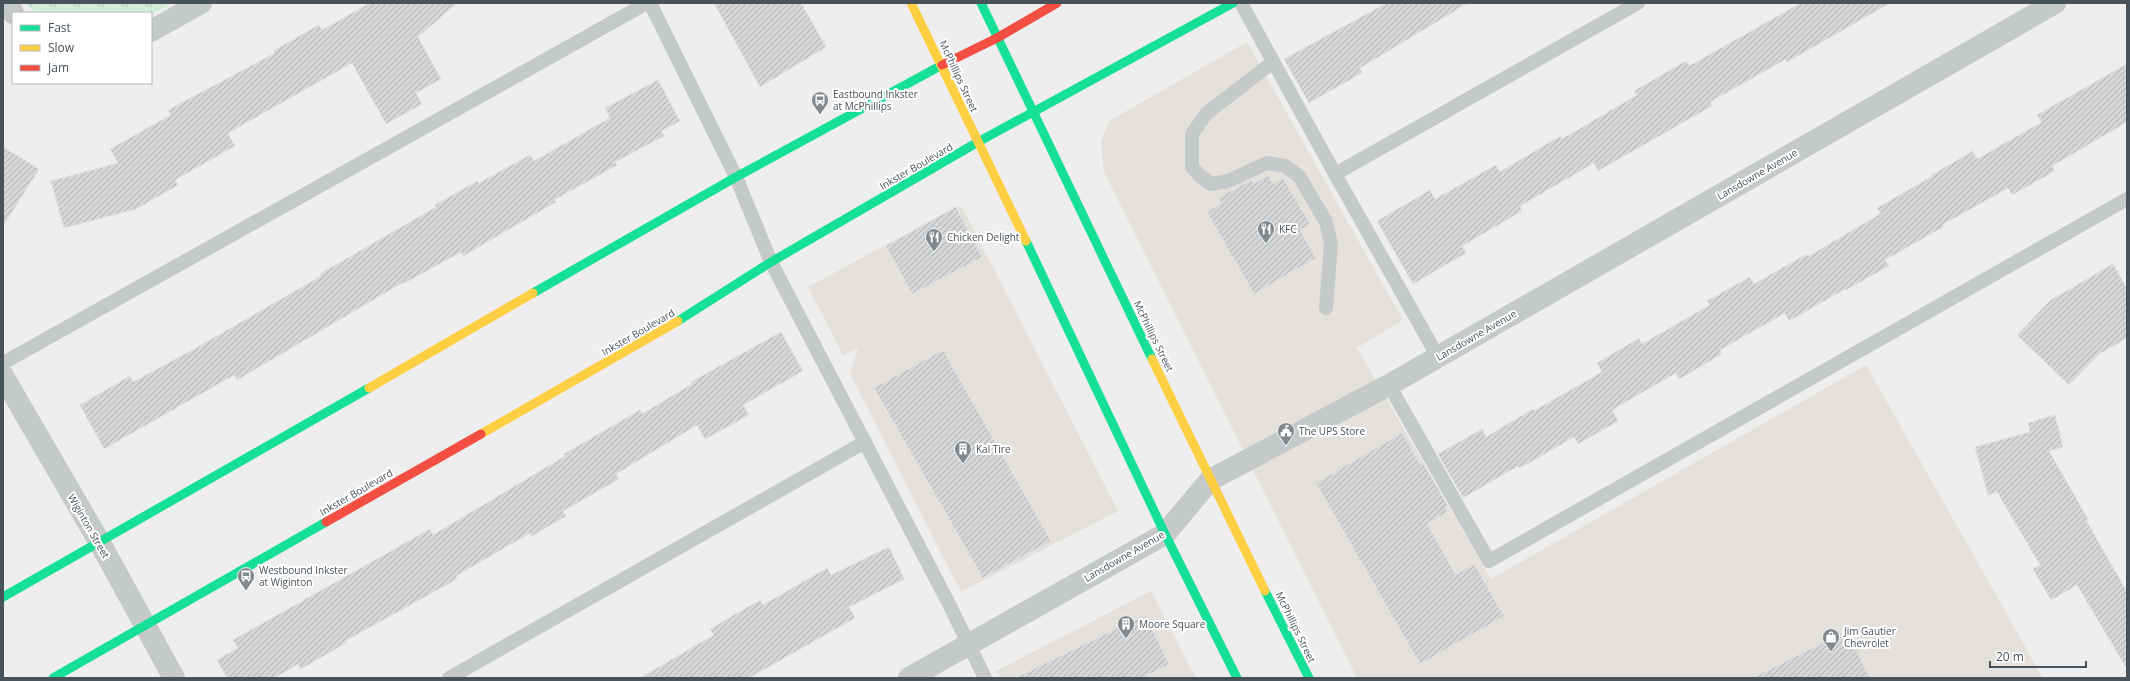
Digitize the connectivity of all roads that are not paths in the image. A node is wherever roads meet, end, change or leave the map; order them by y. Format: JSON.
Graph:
{"nodes":[{"id":1,"x":7,"y":3,"type":"edge"},
{"id":2,"x":201,"y":3,"type":"edge"},
{"id":3,"x":647,"y":3,"type":"edge"},
{"id":4,"x":650,"y":3,"type":"edge"},
{"id":5,"x":910,"y":3,"type":"edge"},
{"id":6,"x":981,"y":3,"type":"edge"},
{"id":7,"x":1058,"y":3,"type":"edge"},
{"id":8,"x":1233,"y":3,"type":"edge"},
{"id":9,"x":1241,"y":3,"type":"edge"},
{"id":10,"x":1638,"y":3,"type":"edge"},
{"id":11,"x":2055,"y":3,"type":"edge"},
{"id":12,"x":12,"y":12,"type":"edge"},
{"id":13,"x":152,"y":30,"type":"edge"},
{"id":14,"x":997,"y":38,"type":"junction"},
{"id":15,"x":1273,"y":62,"type":"junction"},
{"id":16,"x":942,"y":65,"type":"junction"},
{"id":17,"x":1034,"y":113,"type":"junction"},
{"id":18,"x":978,"y":142,"type":"junction"},
{"id":19,"x":1335,"y":174,"type":"junction"},
{"id":20,"x":736,"y":177,"type":"junction"},
{"id":21,"x":2127,"y":199,"type":"edge"},
{"id":22,"x":771,"y":262,"type":"junction"},
{"id":23,"x":1326,"y":308,"type":"dead end"},
{"id":24,"x":1438,"y":356,"type":"junction"},
{"id":25,"x":3,"y":363,"type":"edge"},
{"id":26,"x":3,"y":376,"type":"edge"},
{"id":27,"x":1389,"y":385,"type":"junction"},
{"id":28,"x":864,"y":442,"type":"junction"},
{"id":29,"x":1210,"y":480,"type":"junction"},
{"id":30,"x":1165,"y":534,"type":"junction"},
{"id":31,"x":100,"y":543,"type":"junction"},
{"id":32,"x":3,"y":597,"type":"edge"},
{"id":33,"x":144,"y":626,"type":"junction"},
{"id":34,"x":969,"y":644,"type":"junction"},
{"id":35,"x":53,"y":678,"type":"edge"},
{"id":36,"x":174,"y":678,"type":"edge"},
{"id":37,"x":449,"y":678,"type":"edge"},
{"id":38,"x":909,"y":678,"type":"edge"},
{"id":39,"x":985,"y":678,"type":"edge"},
{"id":40,"x":1237,"y":678,"type":"edge"},
{"id":41,"x":1309,"y":678,"type":"edge"}],
"edges":[{"from":1,"to":12,"type":"street"},
{"from":2,"to":13,"type":"street"},
{"from":3,"to":25,"type":"lane"},
{"from":4,"to":20,"type":"lane"},
{"from":5,"to":16,"type":"main road","name":"McPhillips Street"},
{"from":6,"to":14,"type":"main road","name":"McPhillips Street"},
{"from":7,"to":14,"type":"main road"},
{"from":8,"to":17,"type":"main road","name":"Inkster Boulevard"},
{"from":9,"to":15,"type":"lane"},
{"from":10,"to":19,"type":"lane"},
{"from":11,"to":24,"type":"street","name":"Lansdowne Avenue"},
{"from":14,"to":16,"type":"main road"},
{"from":14,"to":17,"type":"main road","name":"McPhillips Street"},
{"from":15,"to":19,"type":"lane"},
{"from":15,"to":23,"type":"lane"},
{"from":16,"to":18,"type":"main road","name":"McPhillips Street"},
{"from":16,"to":20,"type":"main road"},
{"from":17,"to":18,"type":"main road","name":"Inkster Boulevard"},
{"from":17,"to":29,"type":"main road","name":"McPhillips Street"},
{"from":18,"to":22,"type":"main road","name":"Inkster Boulevard"},
{"from":18,"to":30,"type":"main road","name":"McPhillips Street"},
{"from":19,"to":24,"type":"lane"},
{"from":20,"to":22,"type":"lane"},
{"from":20,"to":31,"type":"main road"},
{"from":21,"to":27,"type":"lane"},
{"from":22,"to":28,"type":"lane"},
{"from":22,"to":33,"type":"main road","name":"Inkster Boulevard"},
{"from":24,"to":27,"type":"street","name":"Lansdowne Avenue"},
{"from":26,"to":31,"type":"street","name":"Wiginton Street"},
{"from":27,"to":29,"type":"street","name":"Lansdowne Avenue"},
{"from":28,"to":34,"type":"lane"},
{"from":28,"to":37,"type":"lane"},
{"from":29,"to":30,"type":"street","name":"Lansdowne Avenue"},
{"from":29,"to":41,"type":"main road","name":"McPhillips Street"},
{"from":30,"to":34,"type":"street","name":"Lansdowne Avenue"},
{"from":30,"to":40,"type":"main road","name":"McPhillips Street"},
{"from":31,"to":32,"type":"main road"},
{"from":31,"to":33,"type":"street","name":"Wiginton Street"},
{"from":33,"to":35,"type":"main road","name":"Inkster Boulevard"},
{"from":33,"to":36,"type":"street","name":"Wiginton Street"},
{"from":34,"to":38,"type":"street","name":"Lansdowne Avenue"},
{"from":34,"to":39,"type":"lane"}]}
